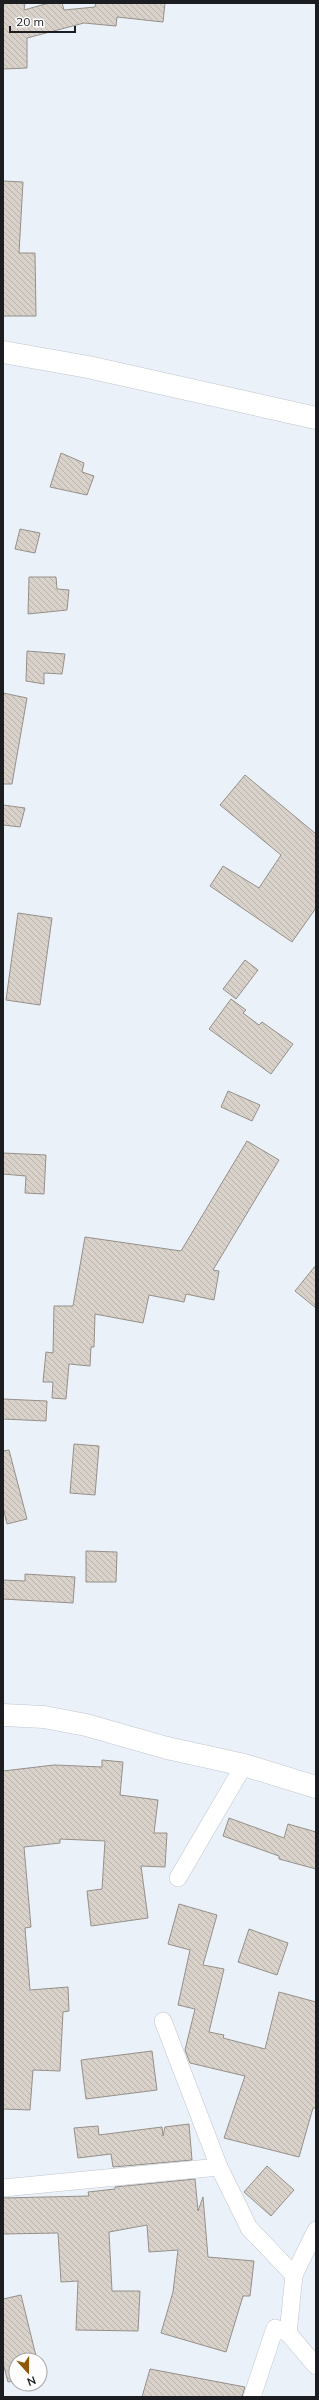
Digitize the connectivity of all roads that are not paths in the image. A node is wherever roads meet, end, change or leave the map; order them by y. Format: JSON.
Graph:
{"nodes":[{"id":1,"x":3,"y":352,"type":"edge"},
{"id":2,"x":316,"y":418,"type":"edge"},
{"id":3,"x":3,"y":1715,"type":"edge"},
{"id":4,"x":244,"y":1765,"type":"junction"},
{"id":5,"x":316,"y":1787,"type":"edge"},
{"id":6,"x":178,"y":1878,"type":"dead end"},
{"id":7,"x":163,"y":2021,"type":"dead end"},
{"id":8,"x":219,"y":2167,"type":"junction"},
{"id":9,"x":3,"y":2188,"type":"edge"},
{"id":10,"x":316,"y":2230,"type":"edge"},
{"id":11,"x":294,"y":2275,"type":"junction"},
{"id":12,"x":288,"y":2333,"type":"junction"},
{"id":13,"x":316,"y":2366,"type":"edge"},
{"id":14,"x":252,"y":2397,"type":"edge"}],
"edges":[{"from":1,"to":2,"type":"street"},
{"from":3,"to":4,"type":"street"},
{"from":4,"to":5,"type":"street"},
{"from":4,"to":6,"type":"street"},
{"from":7,"to":8,"type":"street"},
{"from":8,"to":9,"type":"street"},
{"from":8,"to":11,"type":"street"},
{"from":10,"to":11,"type":"street"},
{"from":11,"to":12,"type":"street"},
{"from":12,"to":13,"type":"street"},
{"from":12,"to":14,"type":"street"}]}
